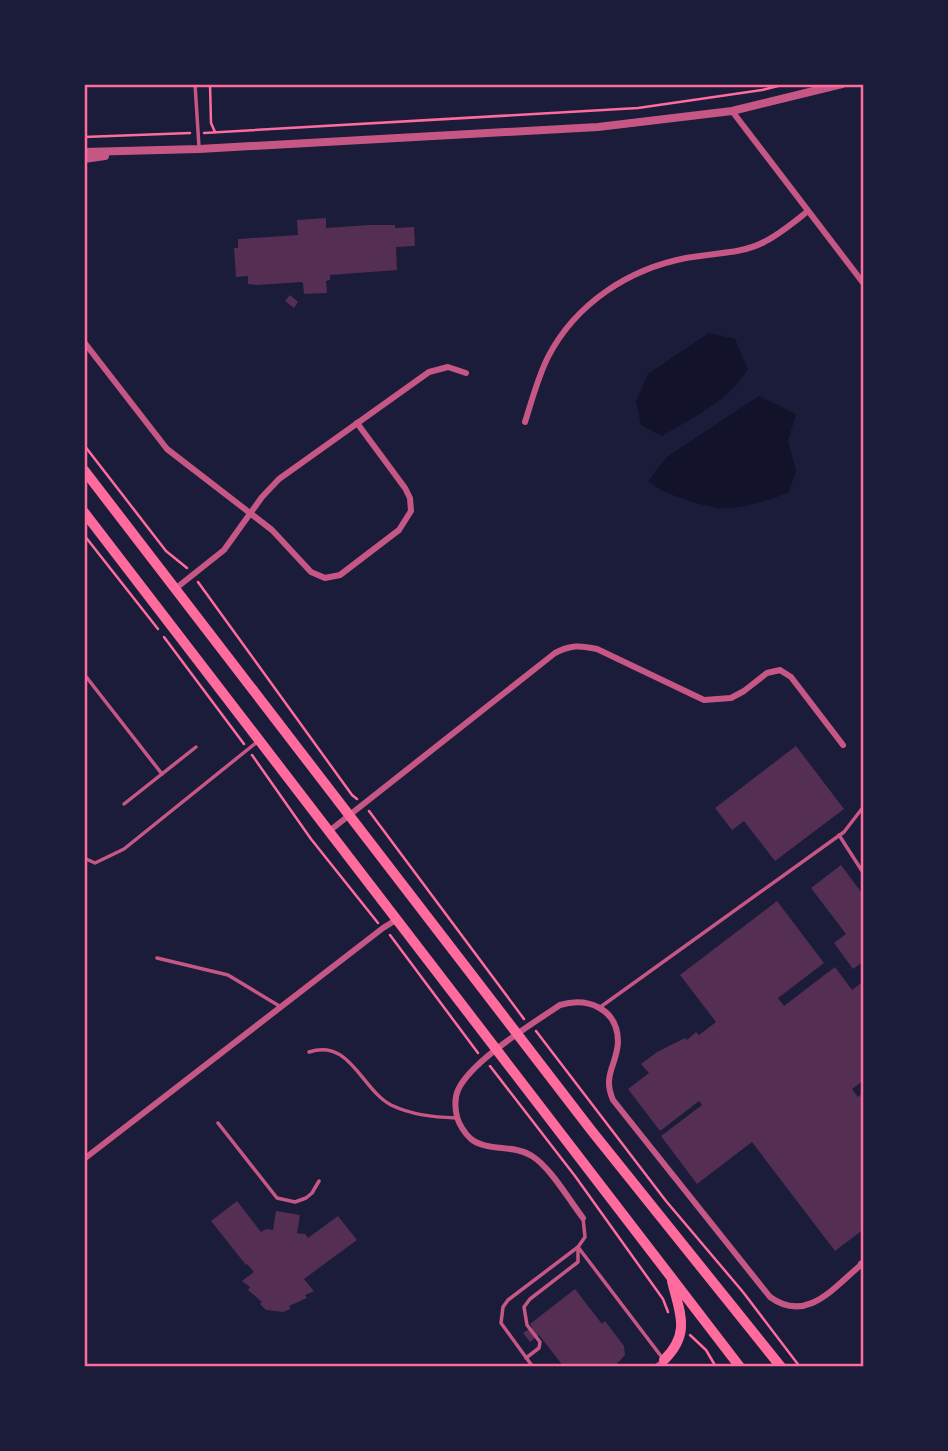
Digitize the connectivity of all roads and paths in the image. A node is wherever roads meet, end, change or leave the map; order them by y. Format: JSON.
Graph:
{"nodes":[{"id":1,"x":195,"y":84,"type":"edge"},
{"id":2,"x":209,"y":84,"type":"edge"},
{"id":3,"x":786,"y":84,"type":"edge"},
{"id":4,"x":842,"y":84,"type":"edge"},
{"id":5,"x":732,"y":111,"type":"junction"},
{"id":6,"x":183,"y":134,"type":"dead end"},
{"id":7,"x":84,"y":137,"type":"edge"},
{"id":8,"x":199,"y":149,"type":"junction"},
{"id":9,"x":146,"y":150,"type":"junction"},
{"id":10,"x":84,"y":152,"type":"edge"},
{"id":11,"x":84,"y":159,"type":"edge"},
{"id":12,"x":808,"y":211,"type":"junction"},
{"id":13,"x":864,"y":284,"type":"edge"},
{"id":14,"x":84,"y":342,"type":"edge"},
{"id":15,"x":466,"y":373,"type":"dead end"},
{"id":16,"x":525,"y":422,"type":"dead end"},
{"id":17,"x":357,"y":423,"type":"junction"},
{"id":18,"x":84,"y":445,"type":"edge"},
{"id":19,"x":84,"y":470,"type":"edge"},
{"id":20,"x":84,"y":512,"type":"edge"},
{"id":21,"x":250,"y":514,"type":"junction"},
{"id":22,"x":84,"y":536,"type":"edge"},
{"id":23,"x":187,"y":568,"type":"dead end"},
{"id":24,"x":175,"y":589,"type":"junction"},
{"id":25,"x":84,"y":674,"type":"edge"},
{"id":26,"x":259,"y":741,"type":"junction"},
{"id":27,"x":843,"y":744,"type":"dead end"},
{"id":28,"x":196,"y":747,"type":"dead end"},
{"id":29,"x":248,"y":750,"type":"junction"},
{"id":30,"x":162,"y":774,"type":"junction"},
{"id":31,"x":124,"y":804,"type":"dead end"},
{"id":32,"x":864,"y":806,"type":"edge"},
{"id":33,"x":349,"y":816,"type":"junction"},
{"id":34,"x":328,"y":832,"type":"junction"},
{"id":35,"x":839,"y":835,"type":"junction"},
{"id":36,"x":84,"y":858,"type":"edge"},
{"id":37,"x":864,"y":874,"type":"edge"},
{"id":38,"x":396,"y":920,"type":"junction"},
{"id":39,"x":383,"y":928,"type":"junction"},
{"id":40,"x":157,"y":958,"type":"dead end"},
{"id":41,"x":281,"y":1007,"type":"junction"},
{"id":42,"x":599,"y":1008,"type":"junction"},
{"id":43,"x":517,"y":1035,"type":"junction"},
{"id":44,"x":545,"y":1040,"type":"dead end"},
{"id":45,"x":472,"y":1045,"type":"dead end"},
{"id":46,"x":497,"y":1051,"type":"junction"},
{"id":47,"x":309,"y":1052,"type":"dead end"},
{"id":48,"x":497,"y":1074,"type":"dead end"},
{"id":49,"x":458,"y":1118,"type":"junction"},
{"id":50,"x":218,"y":1122,"type":"dead end"},
{"id":51,"x":84,"y":1159,"type":"edge"},
{"id":52,"x":319,"y":1181,"type":"dead end"},
{"id":53,"x":583,"y":1218,"type":"joint"},
{"id":54,"x":578,"y":1247,"type":"junction"},
{"id":55,"x":863,"y":1265,"type":"edge"},
{"id":56,"x":671,"y":1277,"type":"junction"},
{"id":57,"x":682,"y":1332,"type":"junction"},
{"id":58,"x":526,"y":1358,"type":"junction"},
{"id":59,"x":664,"y":1360,"type":"junction"},
{"id":60,"x":533,"y":1367,"type":"edge"},
{"id":61,"x":654,"y":1367,"type":"edge"},
{"id":62,"x":716,"y":1367,"type":"edge"},
{"id":63,"x":740,"y":1367,"type":"edge"},
{"id":64,"x":781,"y":1367,"type":"edge"},
{"id":65,"x":800,"y":1367,"type":"edge"}],
"edges":[{"from":1,"to":8,"type":"lane"},
{"from":2,"to":3,"type":"path"},
{"from":4,"to":5,"type":"street"},
{"from":5,"to":8,"type":"street"},
{"from":5,"to":12,"type":"street"},
{"from":6,"to":7,"type":"path"},
{"from":8,"to":9,"type":"street"},
{"from":9,"to":10,"type":"street"},
{"from":9,"to":11,"type":"street"},
{"from":12,"to":13,"type":"street"},
{"from":12,"to":16,"type":"street"},
{"from":14,"to":21,"type":"street"},
{"from":15,"to":17,"type":"street"},
{"from":17,"to":21,"type":"street"},
{"from":17,"to":21,"type":"street"},
{"from":18,"to":23,"type":"path"},
{"from":19,"to":24,"type":"main road"},
{"from":20,"to":26,"type":"main road"},
{"from":21,"to":24,"type":"street"},
{"from":22,"to":29,"type":"path"},
{"from":24,"to":33,"type":"main road"},
{"from":25,"to":30,"type":"lane"},
{"from":26,"to":29,"type":"lane"},
{"from":26,"to":34,"type":"main road"},
{"from":27,"to":33,"type":"street"},
{"from":28,"to":30,"type":"lane"},
{"from":29,"to":36,"type":"lane"},
{"from":29,"to":39,"type":"path"},
{"from":30,"to":31,"type":"lane"},
{"from":32,"to":35,"type":"lane"},
{"from":33,"to":34,"type":"street"},
{"from":33,"to":43,"type":"main road"},
{"from":34,"to":38,"type":"main road"},
{"from":35,"to":37,"type":"lane"},
{"from":35,"to":42,"type":"lane"},
{"from":38,"to":39,"type":"street"},
{"from":38,"to":46,"type":"main road"},
{"from":39,"to":41,"type":"street"},
{"from":39,"to":45,"type":"path"},
{"from":40,"to":41,"type":"lane"},
{"from":41,"to":51,"type":"street"},
{"from":42,"to":43,"type":"street"},
{"from":42,"to":55,"type":"street"},
{"from":43,"to":46,"type":"street"},
{"from":43,"to":64,"type":"main road"},
{"from":44,"to":65,"type":"path"},
{"from":46,"to":49,"type":"street"},
{"from":46,"to":56,"type":"main road"},
{"from":47,"to":49,"type":"lane"},
{"from":48,"to":57,"type":"path"},
{"from":49,"to":53,"type":"street"},
{"from":50,"to":52,"type":"lane"},
{"from":53,"to":54,"type":"lane"},
{"from":54,"to":58,"type":"lane"},
{"from":54,"to":58,"type":"lane"},
{"from":54,"to":59,"type":"lane"},
{"from":56,"to":57,"type":"main road"},
{"from":56,"to":63,"type":"main road"},
{"from":57,"to":59,"type":"main road"},
{"from":57,"to":62,"type":"path"},
{"from":58,"to":60,"type":"lane"},
{"from":59,"to":61,"type":"lane"}]}
